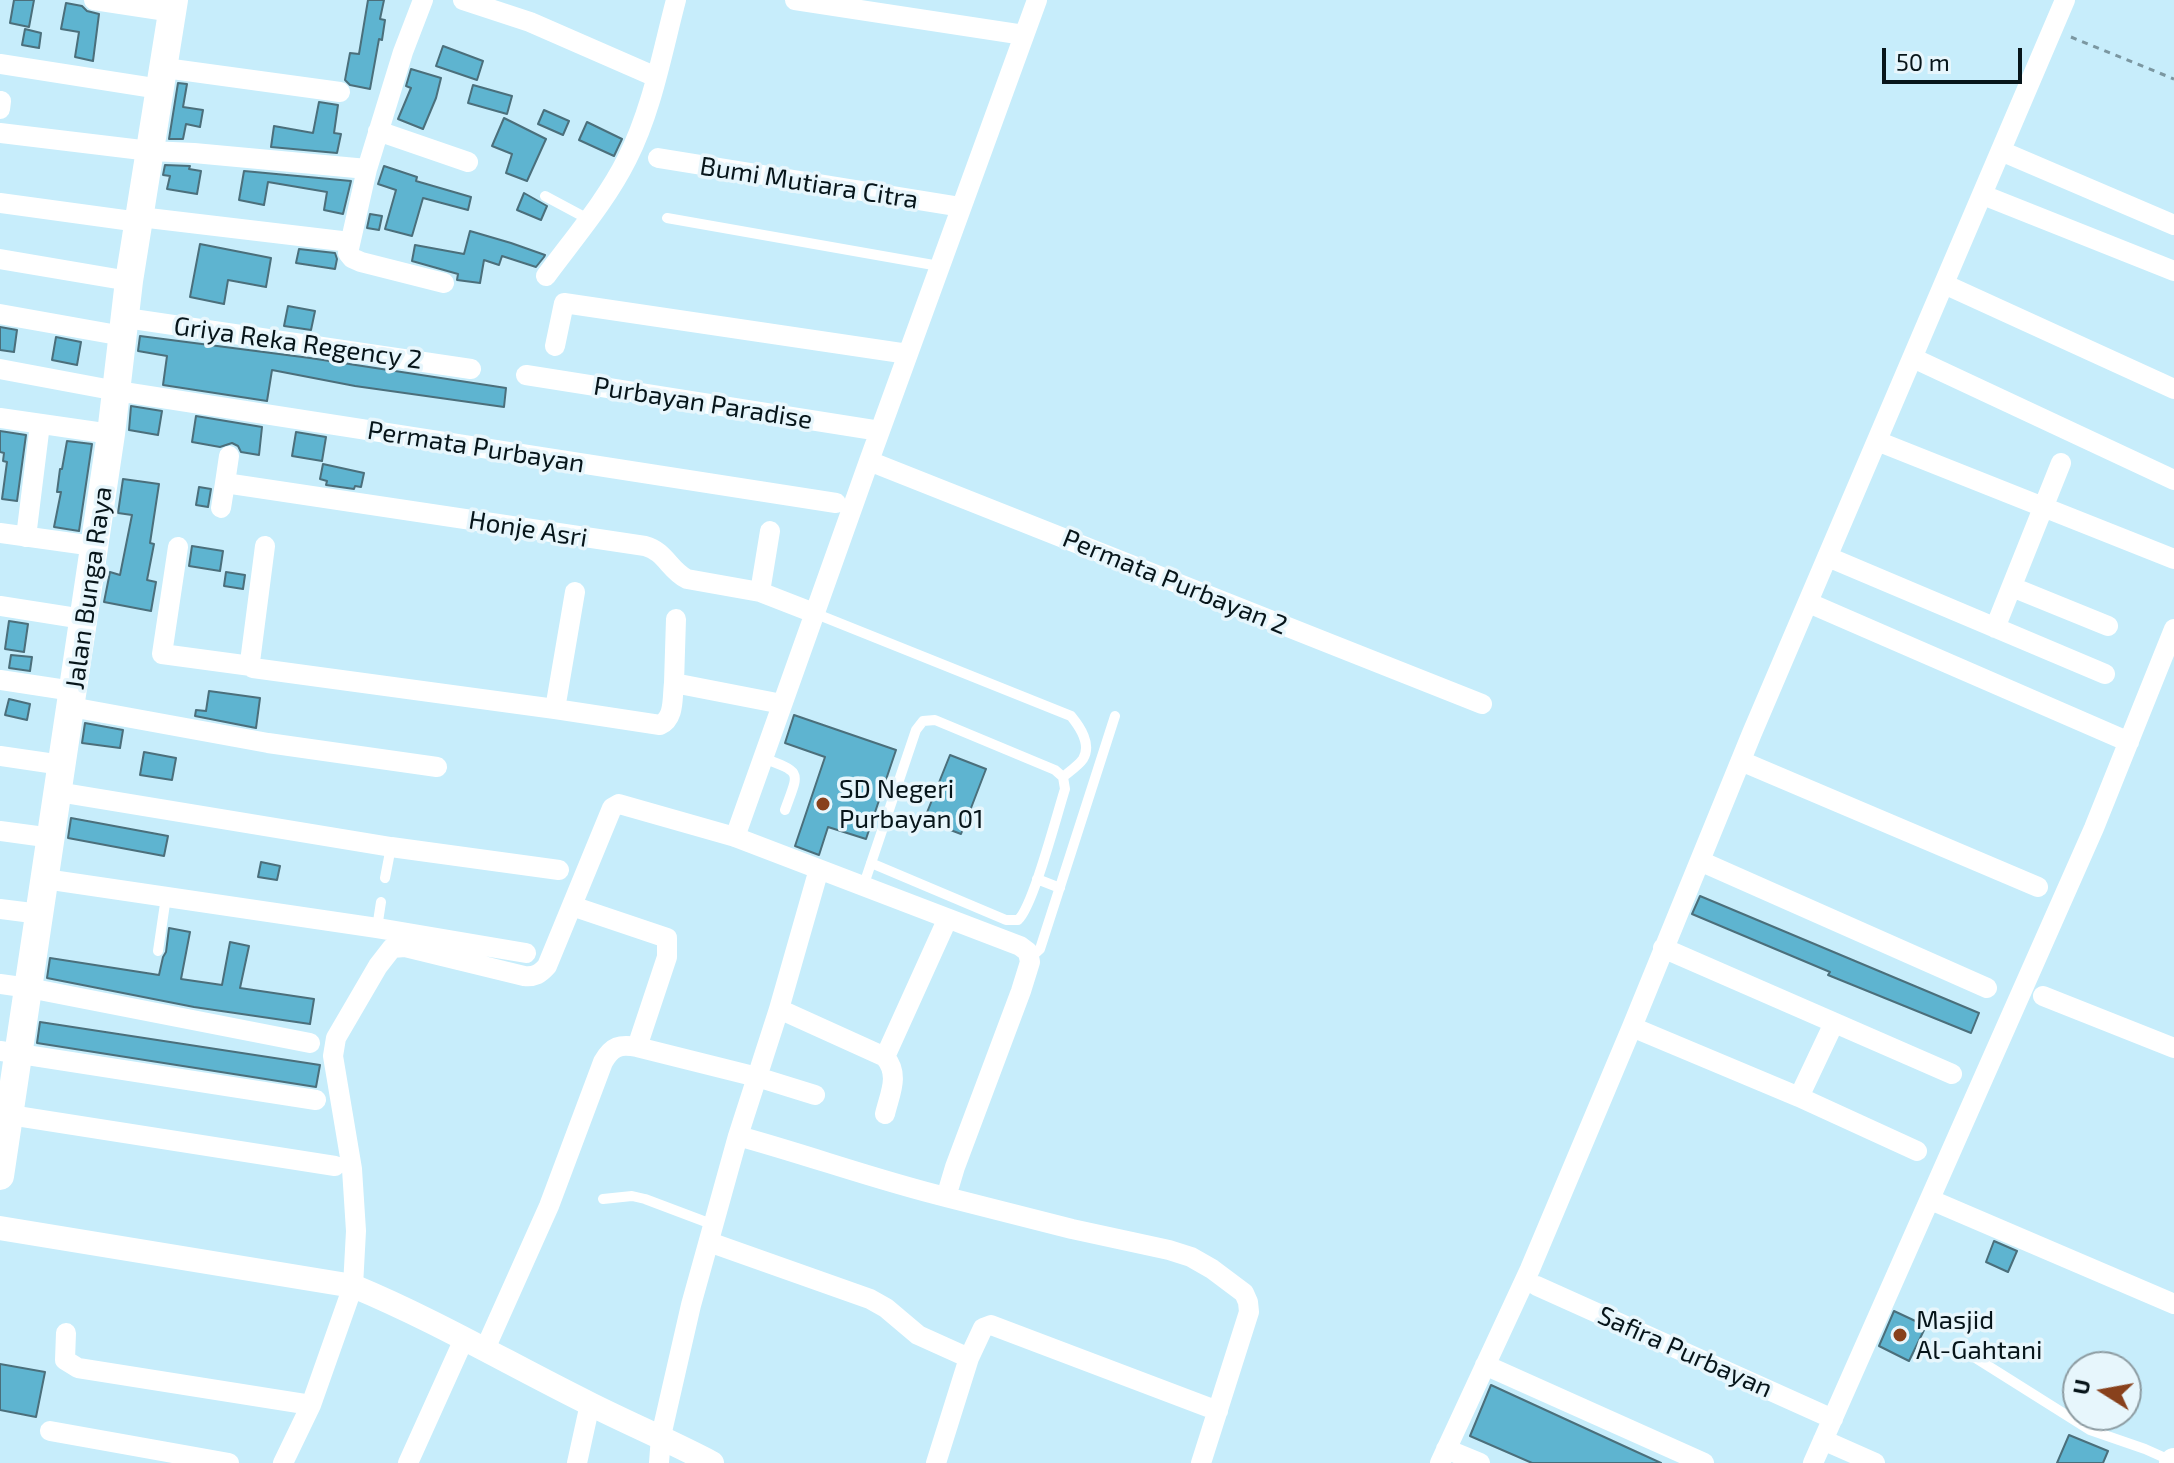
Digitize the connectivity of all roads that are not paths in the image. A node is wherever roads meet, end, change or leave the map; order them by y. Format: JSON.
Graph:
{"nodes":[{"id":1,"x":94,"y":0,"type":"edge"},
{"id":2,"x":423,"y":0,"type":"edge"},
{"id":3,"x":463,"y":0,"type":"edge"},
{"id":4,"x":676,"y":0,"type":"edge"},
{"id":5,"x":795,"y":0,"type":"edge"},
{"id":6,"x":1037,"y":0,"type":"edge"},
{"id":7,"x":2065,"y":0,"type":"edge"},
{"id":8,"x":174,"y":6,"type":"edge"},
{"id":9,"x":1024,"y":35,"type":"junction"},
{"id":10,"x":0,"y":64,"type":"edge"},
{"id":11,"x":656,"y":77,"type":"junction"},
{"id":12,"x":163,"y":78,"type":"junction"},
{"id":13,"x":340,"y":92,"type":"dead end"},
{"id":14,"x":378,"y":131,"type":"junction"},
{"id":15,"x":0,"y":133,"type":"edge"},
{"id":16,"x":150,"y":151,"type":"junction"},
{"id":17,"x":2001,"y":151,"type":"junction"},
{"id":18,"x":658,"y":158,"type":"dead end"},
{"id":19,"x":468,"y":162,"type":"dead end"},
{"id":20,"x":367,"y":169,"type":"junction"},
{"id":21,"x":1983,"y":195,"type":"junction"},
{"id":22,"x":545,"y":196,"type":"dead end"},
{"id":23,"x":0,"y":203,"type":"edge"},
{"id":24,"x":961,"y":207,"type":"junction"},
{"id":25,"x":667,"y":218,"type":"dead end"},
{"id":26,"x":588,"y":219,"type":"junction"},
{"id":27,"x":140,"y":220,"type":"junction"},
{"id":28,"x":2174,"y":225,"type":"edge"},
{"id":29,"x":350,"y":242,"type":"junction"},
{"id":30,"x":0,"y":259,"type":"edge"},
{"id":31,"x":939,"y":266,"type":"junction"},
{"id":32,"x":2174,"y":271,"type":"edge"},
{"id":33,"x":546,"y":276,"type":"dead end"},
{"id":34,"x":129,"y":281,"type":"junction"},
{"id":35,"x":444,"y":283,"type":"dead end"},
{"id":36,"x":1944,"y":284,"type":"junction"},
{"id":37,"x":0,"y":314,"type":"edge"},
{"id":38,"x":124,"y":327,"type":"junction"},
{"id":39,"x":555,"y":346,"type":"dead end"},
{"id":40,"x":908,"y":354,"type":"junction"},
{"id":41,"x":1913,"y":358,"type":"junction"},
{"id":42,"x":0,"y":369,"type":"edge"},
{"id":43,"x":471,"y":369,"type":"dead end"},
{"id":44,"x":526,"y":375,"type":"dead end"},
{"id":45,"x":2174,"y":389,"type":"edge"},
{"id":46,"x":117,"y":391,"type":"junction"},
{"id":47,"x":0,"y":418,"type":"edge"},
{"id":48,"x":40,"y":424,"type":"junction"},
{"id":49,"x":880,"y":431,"type":"junction"},
{"id":50,"x":111,"y":434,"type":"junction"},
{"id":51,"x":1877,"y":441,"type":"junction"},
{"id":52,"x":229,"y":456,"type":"dead end"},
{"id":53,"x":869,"y":461,"type":"junction"},
{"id":54,"x":2061,"y":463,"type":"dead end"},
{"id":55,"x":2174,"y":480,"type":"edge"},
{"id":56,"x":225,"y":483,"type":"junction"},
{"id":57,"x":836,"y":503,"type":"dead end"},
{"id":58,"x":2043,"y":507,"type":"junction"},
{"id":59,"x":221,"y":508,"type":"dead end"},
{"id":60,"x":770,"y":531,"type":"dead end"},
{"id":61,"x":0,"y":533,"type":"edge"},
{"id":62,"x":26,"y":537,"type":"junction"},
{"id":63,"x":94,"y":546,"type":"junction"},
{"id":64,"x":265,"y":546,"type":"dead end"},
{"id":65,"x":178,"y":547,"type":"dead end"},
{"id":66,"x":1828,"y":557,"type":"junction"},
{"id":67,"x":2174,"y":559,"type":"edge"},
{"id":68,"x":2012,"y":587,"type":"junction"},
{"id":69,"x":575,"y":592,"type":"dead end"},
{"id":70,"x":760,"y":592,"type":"junction"},
{"id":71,"x":1809,"y":603,"type":"junction"},
{"id":72,"x":0,"y":606,"type":"edge"},
{"id":73,"x":814,"y":613,"type":"junction"},
{"id":74,"x":83,"y":619,"type":"junction"},
{"id":75,"x":676,"y":619,"type":"dead end"},
{"id":76,"x":2108,"y":626,"type":"dead end"},
{"id":77,"x":1995,"y":628,"type":"junction"},
{"id":78,"x":2174,"y":629,"type":"edge"},
{"id":79,"x":251,"y":666,"type":"junction"},
{"id":80,"x":2105,"y":674,"type":"dead end"},
{"id":81,"x":0,"y":680,"type":"edge"},
{"id":82,"x":674,"y":683,"type":"junction"},
{"id":83,"x":72,"y":699,"type":"junction"},
{"id":84,"x":782,"y":704,"type":"junction"},
{"id":85,"x":1482,"y":704,"type":"dead end"},
{"id":86,"x":555,"y":709,"type":"junction"},
{"id":87,"x":1115,"y":716,"type":"dead end"},
{"id":88,"x":2129,"y":742,"type":"junction"},
{"id":89,"x":0,"y":756,"type":"edge"},
{"id":90,"x":763,"y":758,"type":"junction"},
{"id":91,"x":1741,"y":761,"type":"junction"},
{"id":92,"x":437,"y":767,"type":"dead end"},
{"id":93,"x":1063,"y":777,"type":"junction"},
{"id":94,"x":60,"y":778,"type":"junction"},
{"id":95,"x":785,"y":810,"type":"dead end"},
{"id":96,"x":0,"y":831,"type":"edge"},
{"id":97,"x":735,"y":837,"type":"junction"},
{"id":98,"x":52,"y":838,"type":"junction"},
{"id":99,"x":391,"y":847,"type":"junction"},
{"id":100,"x":1700,"y":861,"type":"junction"},
{"id":101,"x":871,"y":863,"type":"junction"},
{"id":102,"x":819,"y":869,"type":"junction"},
{"id":103,"x":559,"y":870,"type":"dead end"},
{"id":104,"x":385,"y":878,"type":"dead end"},
{"id":105,"x":45,"y":879,"type":"junction"},
{"id":106,"x":1037,"y":879,"type":"junction"},
{"id":107,"x":863,"y":887,"type":"junction"},
{"id":108,"x":2038,"y":887,"type":"dead end"},
{"id":109,"x":1060,"y":888,"type":"junction"},
{"id":110,"x":166,"y":897,"type":"junction"},
{"id":111,"x":381,"y":902,"type":"dead end"},
{"id":112,"x":572,"y":906,"type":"junction"},
{"id":113,"x":0,"y":909,"type":"edge"},
{"id":114,"x":40,"y":914,"type":"junction"},
{"id":115,"x":947,"y":920,"type":"junction"},
{"id":116,"x":377,"y":928,"type":"junction"},
{"id":117,"x":1663,"y":948,"type":"junction"},
{"id":118,"x":158,"y":951,"type":"dead end"},
{"id":119,"x":526,"y":953,"type":"dead end"},
{"id":120,"x":1030,"y":958,"type":"junction"},
{"id":121,"x":0,"y":984,"type":"edge"},
{"id":122,"x":29,"y":988,"type":"junction"},
{"id":123,"x":1987,"y":988,"type":"dead end"},
{"id":124,"x":2043,"y":996,"type":"dead end"},
{"id":125,"x":779,"y":1009,"type":"junction"},
{"id":126,"x":1834,"y":1023,"type":"junction"},
{"id":127,"x":1632,"y":1027,"type":"junction"},
{"id":128,"x":310,"y":1043,"type":"dead end"},
{"id":129,"x":637,"y":1047,"type":"junction"},
{"id":130,"x":2174,"y":1048,"type":"edge"},
{"id":131,"x":10,"y":1053,"type":"edge"},
{"id":132,"x":885,"y":1057,"type":"junction"},
{"id":133,"x":1952,"y":1074,"type":"dead end"},
{"id":134,"x":757,"y":1077,"type":"junction"},
{"id":135,"x":815,"y":1095,"type":"dead end"},
{"id":136,"x":1799,"y":1097,"type":"junction"},
{"id":137,"x":316,"y":1100,"type":"dead end"},
{"id":138,"x":885,"y":1114,"type":"dead end"},
{"id":139,"x":6,"y":1124,"type":"edge"},
{"id":140,"x":738,"y":1136,"type":"junction"},
{"id":141,"x":1917,"y":1151,"type":"dead end"},
{"id":142,"x":335,"y":1166,"type":"dead end"},
{"id":143,"x":0,"y":1176,"type":"edge"},
{"id":144,"x":946,"y":1197,"type":"junction"},
{"id":145,"x":603,"y":1199,"type":"dead end"},
{"id":146,"x":1938,"y":1203,"type":"dead end"},
{"id":147,"x":0,"y":1228,"type":"edge"},
{"id":148,"x":712,"y":1234,"type":"junction"},
{"id":149,"x":353,"y":1286,"type":"junction"},
{"id":150,"x":1537,"y":1286,"type":"dead end"},
{"id":151,"x":2174,"y":1304,"type":"edge"},
{"id":152,"x":66,"y":1333,"type":"dead end"},
{"id":153,"x":474,"y":1344,"type":"junction"},
{"id":154,"x":1974,"y":1357,"type":"dead end"},
{"id":155,"x":969,"y":1358,"type":"junction"},
{"id":156,"x":1485,"y":1365,"type":"junction"},
{"id":157,"x":590,"y":1404,"type":"junction"},
{"id":158,"x":311,"y":1405,"type":"junction"},
{"id":159,"x":1218,"y":1411,"type":"junction"},
{"id":160,"x":1833,"y":1419,"type":"junction"},
{"id":161,"x":50,"y":1431,"type":"dead end"},
{"id":162,"x":661,"y":1436,"type":"junction"},
{"id":163,"x":1823,"y":1440,"type":"junction"},
{"id":164,"x":1443,"y":1456,"type":"edge"},
{"id":165,"x":2174,"y":1462,"type":"edge"},
{"id":166,"x":229,"y":1463,"type":"edge"},
{"id":167,"x":283,"y":1463,"type":"edge"},
{"id":168,"x":408,"y":1463,"type":"edge"},
{"id":169,"x":577,"y":1463,"type":"edge"},
{"id":170,"x":659,"y":1463,"type":"edge"},
{"id":171,"x":712,"y":1463,"type":"edge"},
{"id":172,"x":936,"y":1463,"type":"edge"},
{"id":173,"x":1201,"y":1463,"type":"edge"},
{"id":174,"x":1480,"y":1463,"type":"edge"},
{"id":175,"x":1704,"y":1463,"type":"edge"},
{"id":176,"x":1813,"y":1463,"type":"edge"},
{"id":177,"x":1875,"y":1463,"type":"edge"}],
"edges":[{"from":1,"to":8,"type":"street"},
{"from":2,"to":14,"type":"street"},
{"from":3,"to":11,"type":"street"},
{"from":4,"to":11,"type":"street"},
{"from":5,"to":9,"type":"street"},
{"from":6,"to":9,"type":"street"},
{"from":7,"to":17,"type":"street"},
{"from":8,"to":12,"type":"main road","name":"Jalan Bunga Raya"},
{"from":9,"to":24,"type":"street"},
{"from":10,"to":12,"type":"street"},
{"from":11,"to":26,"type":"street"},
{"from":12,"to":13,"type":"street"},
{"from":12,"to":16,"type":"main road","name":"Jalan Bunga Raya"},
{"from":14,"to":19,"type":"street"},
{"from":14,"to":20,"type":"street"},
{"from":15,"to":16,"type":"street"},
{"from":16,"to":20,"type":"street"},
{"from":16,"to":27,"type":"main road","name":"Jalan Bunga Raya"},
{"from":17,"to":21,"type":"street"},
{"from":17,"to":28,"type":"street"},
{"from":18,"to":24,"type":"street","name":"Bumi Mutiara Citra"},
{"from":20,"to":29,"type":"street"},
{"from":21,"to":32,"type":"street"},
{"from":21,"to":36,"type":"street"},
{"from":22,"to":26,"type":"lane"},
{"from":23,"to":27,"type":"street"},
{"from":24,"to":31,"type":"street"},
{"from":25,"to":31,"type":"lane"},
{"from":26,"to":33,"type":"street"},
{"from":27,"to":29,"type":"street"},
{"from":27,"to":34,"type":"main road","name":"Jalan Bunga Raya"},
{"from":29,"to":35,"type":"street"},
{"from":30,"to":34,"type":"street"},
{"from":31,"to":40,"type":"street"},
{"from":34,"to":38,"type":"main road","name":"Jalan Bunga Raya"},
{"from":36,"to":41,"type":"street"},
{"from":36,"to":45,"type":"street"},
{"from":37,"to":38,"type":"street","name":"Griya Reka Regency 2"},
{"from":38,"to":43,"type":"street","name":"Griya Reka Regency 2"},
{"from":38,"to":46,"type":"main road","name":"Jalan Bunga Raya"},
{"from":39,"to":40,"type":"street"},
{"from":40,"to":49,"type":"street"},
{"from":41,"to":51,"type":"street"},
{"from":41,"to":55,"type":"street"},
{"from":42,"to":46,"type":"street","name":"Permata Purbayan"},
{"from":44,"to":49,"type":"street","name":"Purbayan Paradise"},
{"from":46,"to":50,"type":"main road","name":"Jalan Bunga Raya"},
{"from":46,"to":57,"type":"street","name":"Permata Purbayan"},
{"from":47,"to":48,"type":"street"},
{"from":48,"to":50,"type":"street"},
{"from":48,"to":62,"type":"street"},
{"from":49,"to":53,"type":"street"},
{"from":50,"to":63,"type":"main road","name":"Jalan Bunga Raya"},
{"from":51,"to":58,"type":"street"},
{"from":51,"to":66,"type":"street"},
{"from":52,"to":56,"type":"street"},
{"from":53,"to":73,"type":"street"},
{"from":53,"to":85,"type":"street","name":"Permata Purbayan 2"},
{"from":54,"to":58,"type":"street"},
{"from":56,"to":59,"type":"street"},
{"from":56,"to":70,"type":"street","name":"Honje Asri"},
{"from":58,"to":67,"type":"street"},
{"from":58,"to":68,"type":"street"},
{"from":60,"to":70,"type":"street"},
{"from":61,"to":62,"type":"street"},
{"from":62,"to":63,"type":"street"},
{"from":63,"to":74,"type":"main road","name":"Jalan Bunga Raya"},
{"from":64,"to":79,"type":"street"},
{"from":65,"to":79,"type":"street"},
{"from":66,"to":71,"type":"street"},
{"from":66,"to":77,"type":"street"},
{"from":68,"to":76,"type":"street"},
{"from":68,"to":77,"type":"street"},
{"from":69,"to":86,"type":"street"},
{"from":70,"to":73,"type":"street","name":"Honje Asri"},
{"from":71,"to":88,"type":"street"},
{"from":71,"to":91,"type":"street"},
{"from":72,"to":74,"type":"street"},
{"from":73,"to":84,"type":"street"},
{"from":73,"to":93,"type":"lane"},
{"from":74,"to":83,"type":"main road","name":"Jalan Bunga Raya"},
{"from":75,"to":82,"type":"street"},
{"from":77,"to":80,"type":"street"},
{"from":78,"to":88,"type":"street"},
{"from":79,"to":86,"type":"street"},
{"from":81,"to":83,"type":"street"},
{"from":82,"to":84,"type":"street"},
{"from":82,"to":86,"type":"street"},
{"from":83,"to":92,"type":"street"},
{"from":83,"to":94,"type":"main road","name":"Jalan Bunga Raya"},
{"from":84,"to":90,"type":"street"},
{"from":87,"to":109,"type":"lane"},
{"from":88,"to":160,"type":"street"},
{"from":89,"to":94,"type":"street"},
{"from":90,"to":95,"type":"lane"},
{"from":90,"to":97,"type":"street"},
{"from":91,"to":100,"type":"street"},
{"from":91,"to":108,"type":"street"},
{"from":93,"to":101,"type":"lane"},
{"from":93,"to":106,"type":"lane"},
{"from":94,"to":98,"type":"main road","name":"Jalan Bunga Raya"},
{"from":94,"to":99,"type":"street"},
{"from":96,"to":98,"type":"street"},
{"from":97,"to":102,"type":"street"},
{"from":97,"to":112,"type":"street"},
{"from":98,"to":105,"type":"main road","name":"Jalan Bunga Raya"},
{"from":99,"to":103,"type":"street"},
{"from":99,"to":104,"type":"lane"},
{"from":100,"to":117,"type":"street"},
{"from":100,"to":123,"type":"street"},
{"from":101,"to":106,"type":"lane"},
{"from":101,"to":107,"type":"lane"},
{"from":102,"to":107,"type":"street"},
{"from":102,"to":125,"type":"street"},
{"from":105,"to":110,"type":"street"},
{"from":105,"to":114,"type":"main road","name":"Jalan Bunga Raya"},
{"from":106,"to":109,"type":"lane"},
{"from":107,"to":115,"type":"street"},
{"from":109,"to":120,"type":"lane"},
{"from":110,"to":116,"type":"street"},
{"from":110,"to":118,"type":"lane"},
{"from":111,"to":116,"type":"lane"},
{"from":112,"to":129,"type":"street"},
{"from":112,"to":149,"type":"street"},
{"from":113,"to":114,"type":"street"},
{"from":114,"to":122,"type":"main road","name":"Jalan Bunga Raya"},
{"from":115,"to":120,"type":"street"},
{"from":115,"to":132,"type":"street"},
{"from":116,"to":119,"type":"street"},
{"from":117,"to":126,"type":"street"},
{"from":117,"to":127,"type":"street"},
{"from":120,"to":144,"type":"street"},
{"from":121,"to":122,"type":"street"},
{"from":122,"to":128,"type":"street"},
{"from":122,"to":131,"type":"main road","name":"Jalan Bunga Raya"},
{"from":124,"to":130,"type":"street"},
{"from":125,"to":132,"type":"street"},
{"from":125,"to":134,"type":"street"},
{"from":126,"to":133,"type":"street"},
{"from":126,"to":136,"type":"street"},
{"from":127,"to":136,"type":"street"},
{"from":127,"to":156,"type":"street"},
{"from":129,"to":134,"type":"street"},
{"from":129,"to":153,"type":"street"},
{"from":131,"to":137,"type":"street"},
{"from":131,"to":139,"type":"main road","name":"Jalan Bunga Raya"},
{"from":132,"to":138,"type":"street"},
{"from":134,"to":135,"type":"street"},
{"from":134,"to":140,"type":"street"},
{"from":136,"to":141,"type":"street"},
{"from":139,"to":142,"type":"street"},
{"from":139,"to":143,"type":"main road","name":"Jalan Bunga Raya"},
{"from":140,"to":144,"type":"street"},
{"from":140,"to":148,"type":"street"},
{"from":144,"to":159,"type":"street"},
{"from":145,"to":148,"type":"lane"},
{"from":146,"to":151,"type":"street"},
{"from":147,"to":149,"type":"street"},
{"from":148,"to":155,"type":"street"},
{"from":148,"to":162,"type":"street"},
{"from":149,"to":153,"type":"street"},
{"from":149,"to":158,"type":"street"},
{"from":150,"to":160,"type":"street","name":"Safira Purbayan"},
{"from":152,"to":158,"type":"street"},
{"from":153,"to":157,"type":"street"},
{"from":153,"to":168,"type":"street"},
{"from":154,"to":165,"type":"lane"},
{"from":155,"to":159,"type":"street"},
{"from":155,"to":172,"type":"street"},
{"from":156,"to":164,"type":"street"},
{"from":156,"to":175,"type":"street"},
{"from":157,"to":162,"type":"street"},
{"from":157,"to":169,"type":"street"},
{"from":158,"to":167,"type":"street"},
{"from":159,"to":173,"type":"street"},
{"from":160,"to":163,"type":"street"},
{"from":161,"to":166,"type":"street"},
{"from":162,"to":170,"type":"street"},
{"from":162,"to":171,"type":"street"},
{"from":163,"to":176,"type":"street"},
{"from":163,"to":177,"type":"street"},
{"from":164,"to":174,"type":"street"}]}
